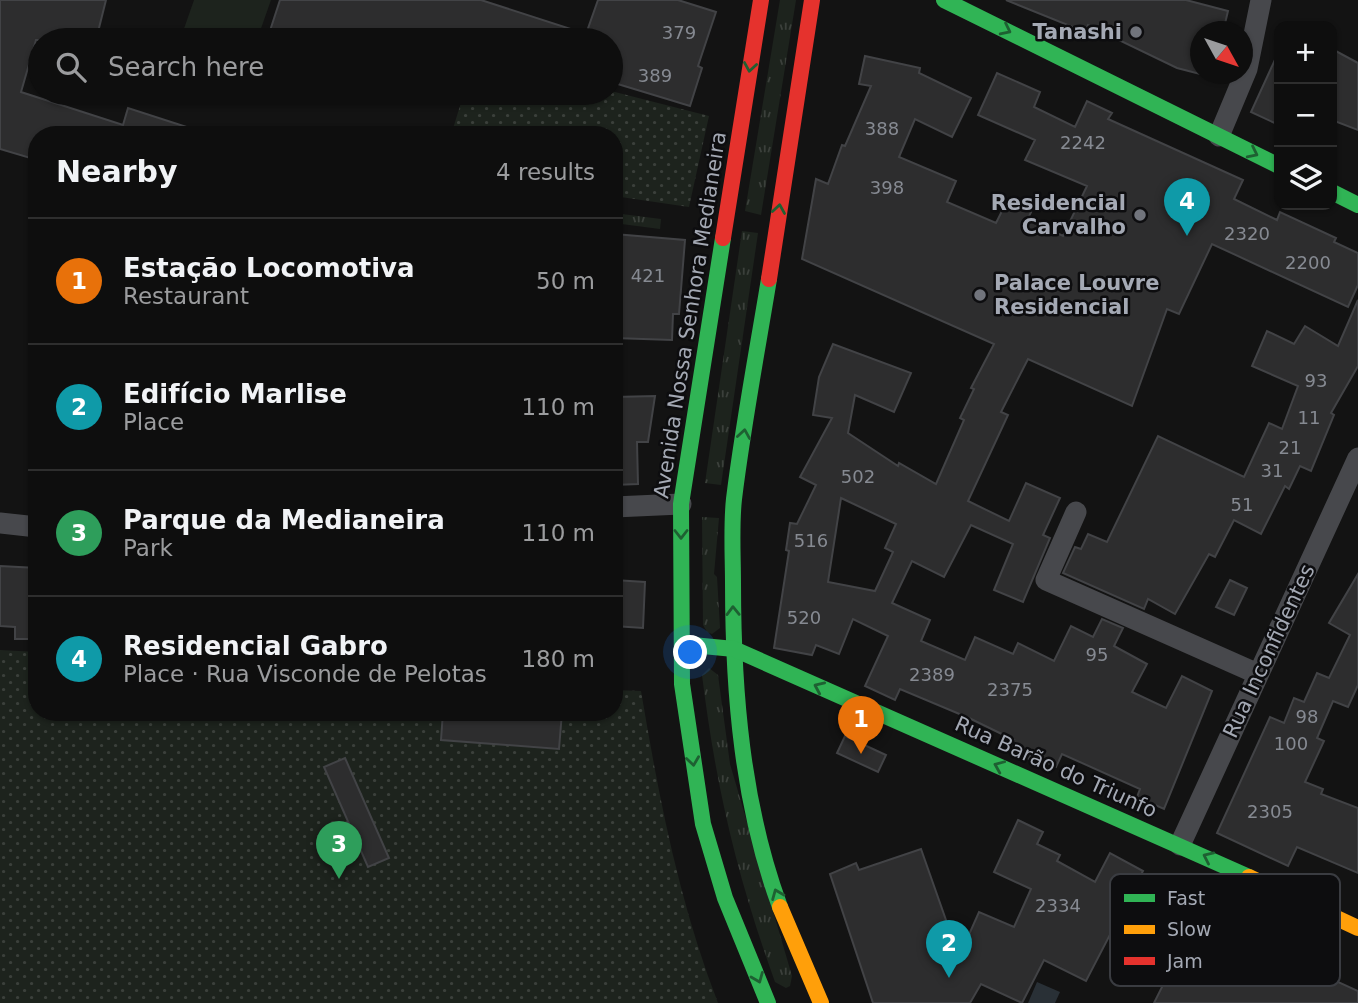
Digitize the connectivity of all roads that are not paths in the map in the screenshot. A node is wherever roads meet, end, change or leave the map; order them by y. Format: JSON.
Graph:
{"nodes":[{"id":1,"x":761,"y":0,"type":"edge"},
{"id":2,"x":812,"y":0,"type":"edge"},
{"id":3,"x":944,"y":0,"type":"edge"},
{"id":4,"x":1261,"y":0,"type":"edge"},
{"id":5,"x":1219,"y":136,"type":"junction"},
{"id":6,"x":1274,"y":164,"type":"edge"},
{"id":7,"x":1337,"y":194,"type":"edge"},
{"id":8,"x":1358,"y":205,"type":"edge"},
{"id":9,"x":1358,"y":458,"type":"edge"},
{"id":10,"x":734,"y":501,"type":"junction"},
{"id":11,"x":699,"y":503,"type":"junction"},
{"id":12,"x":623,"y":507,"type":"edge"},
{"id":13,"x":1076,"y":512,"type":"dead end"},
{"id":14,"x":0,"y":523,"type":"edge"},
{"id":15,"x":28,"y":526,"type":"edge"},
{"id":16,"x":682,"y":644,"type":"junction"},
{"id":17,"x":734,"y":649,"type":"junction"},
{"id":18,"x":1258,"y":674,"type":"junction"},
{"id":19,"x":1180,"y":845,"type":"junction"},
{"id":20,"x":1242,"y":874,"type":"edge"},
{"id":21,"x":1340,"y":920,"type":"edge"},
{"id":22,"x":1358,"y":928,"type":"edge"},
{"id":23,"x":768,"y":1003,"type":"edge"},
{"id":24,"x":821,"y":1003,"type":"edge"}],
"edges":[{"from":1,"to":11,"type":"main road","name":"Avenida Nossa Senhora Medianeira","one_way":true},
{"from":10,"to":2,"type":"main road","one_way":true},
{"from":3,"to":5,"type":"main road","one_way":true},
{"from":4,"to":5,"type":"street"},
{"from":5,"to":6,"type":"main road","one_way":true},
{"from":7,"to":8,"type":"main road"},
{"from":9,"to":18,"type":"street","name":"Rua Inconfidentes"},
{"from":10,"to":11,"type":"main road"},
{"from":17,"to":10,"type":"main road","one_way":true},
{"from":11,"to":12,"type":"street"},
{"from":11,"to":16,"type":"main road","name":"Avenida Nossa Senhora Medianeira","one_way":true},
{"from":13,"to":18,"type":"street"},
{"from":14,"to":15,"type":"street"},
{"from":16,"to":17,"type":"main road","name":"Rua Barão do Triunfo"},
{"from":16,"to":23,"type":"main road","name":"Avenida Nossa Senhora Medianeira","one_way":true},
{"from":19,"to":17,"type":"main road","name":"Rua Barão do Triunfo","one_way":true},
{"from":24,"to":17,"type":"main road","one_way":true},
{"from":18,"to":19,"type":"street","name":"Rua Inconfidentes"},
{"from":20,"to":19,"type":"main road","name":"Rua Barão do Triunfo","one_way":true},
{"from":22,"to":21,"type":"main road","name":"Rua Barão do Triunfo","one_way":true}]}
